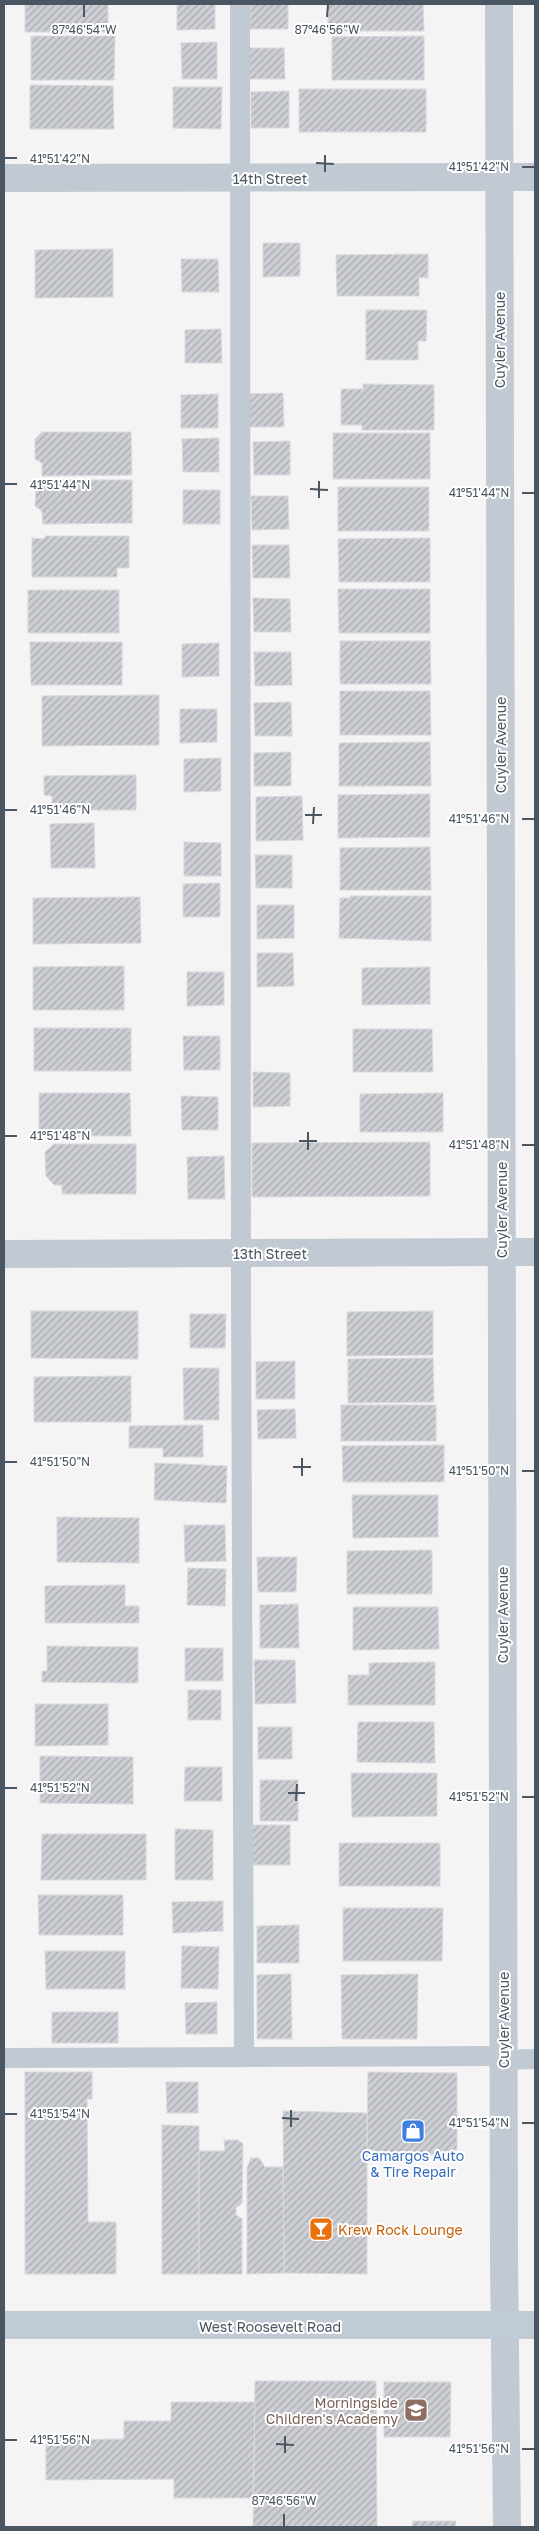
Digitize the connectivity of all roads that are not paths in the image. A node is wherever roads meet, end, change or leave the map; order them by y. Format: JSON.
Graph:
{"nodes":[{"id":1,"x":240,"y":4,"type":"edge"},
{"id":2,"x":498,"y":4,"type":"edge"},
{"id":3,"x":499,"y":177,"type":"junction"},
{"id":4,"x":535,"y":177,"type":"edge"},
{"id":5,"x":4,"y":178,"type":"edge"},
{"id":6,"x":240,"y":178,"type":"junction"},
{"id":7,"x":501,"y":1252,"type":"junction"},
{"id":8,"x":535,"y":1252,"type":"edge"},
{"id":9,"x":4,"y":1254,"type":"edge"},
{"id":10,"x":241,"y":1254,"type":"junction"},
{"id":11,"x":244,"y":2057,"type":"junction"},
{"id":12,"x":4,"y":2058,"type":"edge"},
{"id":13,"x":503,"y":2058,"type":"junction"},
{"id":14,"x":535,"y":2059,"type":"edge"},
{"id":15,"x":4,"y":2325,"type":"edge"},
{"id":16,"x":505,"y":2325,"type":"junction"},
{"id":17,"x":535,"y":2325,"type":"edge"},
{"id":18,"x":507,"y":2527,"type":"edge"}],
"edges":[{"from":1,"to":6,"type":"lane"},
{"from":2,"to":3,"type":"street","name":"Cuyler Avenue"},
{"from":3,"to":4,"type":"street","name":"14th Street"},
{"from":3,"to":6,"type":"street","name":"14th Street"},
{"from":3,"to":7,"type":"street","name":"Cuyler Avenue"},
{"from":5,"to":6,"type":"street","name":"14th Street"},
{"from":6,"to":10,"type":"lane"},
{"from":7,"to":8,"type":"street","name":"13th Street"},
{"from":7,"to":10,"type":"street","name":"13th Street"},
{"from":7,"to":13,"type":"street","name":"Cuyler Avenue"},
{"from":9,"to":10,"type":"street","name":"13th Street"},
{"from":10,"to":11,"type":"lane"},
{"from":11,"to":12,"type":"lane"},
{"from":11,"to":13,"type":"lane"},
{"from":13,"to":14,"type":"lane"},
{"from":13,"to":16,"type":"street","name":"Cuyler Avenue"},
{"from":15,"to":16,"type":"main road","name":"West Roosevelt Road"},
{"from":16,"to":17,"type":"main road","name":"West Roosevelt Road"},
{"from":16,"to":18,"type":"street","name":"Cuyler Avenue"}]}
